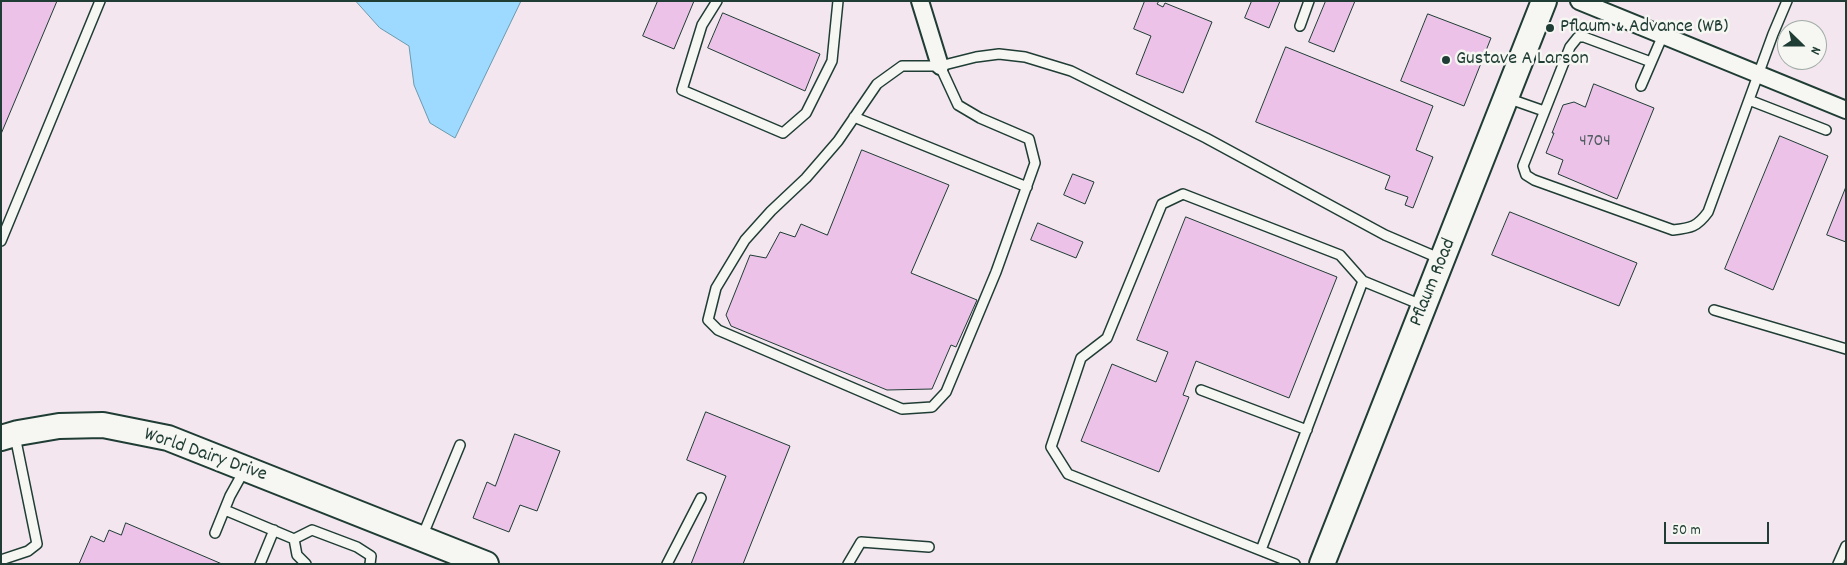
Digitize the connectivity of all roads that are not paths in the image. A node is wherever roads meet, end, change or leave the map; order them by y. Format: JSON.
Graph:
{"nodes":[{"id":1,"x":100,"y":1,"type":"edge"},
{"id":2,"x":717,"y":1,"type":"edge"},
{"id":3,"x":838,"y":1,"type":"edge"},
{"id":4,"x":920,"y":1,"type":"edge"},
{"id":5,"x":1309,"y":1,"type":"edge"},
{"id":6,"x":1544,"y":1,"type":"edge"},
{"id":7,"x":1579,"y":1,"type":"edge"},
{"id":8,"x":1787,"y":1,"type":"edge"},
{"id":9,"x":1300,"y":26,"type":"dead end"},
{"id":10,"x":1663,"y":35,"type":"junction"},
{"id":11,"x":1651,"y":62,"type":"junction"},
{"id":12,"x":940,"y":66,"type":"junction"},
{"id":13,"x":1759,"y":74,"type":"junction"},
{"id":14,"x":1641,"y":86,"type":"dead end"},
{"id":15,"x":1507,"y":98,"type":"junction"},
{"id":16,"x":1749,"y":100,"type":"junction"},
{"id":17,"x":1846,"y":110,"type":"edge"},
{"id":18,"x":1544,"y":112,"type":"junction"},
{"id":19,"x":854,"y":117,"type":"junction"},
{"id":20,"x":1826,"y":130,"type":"dead end"},
{"id":21,"x":1027,"y":186,"type":"junction"},
{"id":22,"x":1,"y":241,"type":"edge"},
{"id":23,"x":1443,"y":260,"type":"junction"},
{"id":24,"x":1363,"y":281,"type":"junction"},
{"id":25,"x":1424,"y":306,"type":"junction"},
{"id":26,"x":1714,"y":310,"type":"dead end"},
{"id":27,"x":1846,"y":349,"type":"edge"},
{"id":28,"x":1201,"y":390,"type":"dead end"},
{"id":29,"x":1306,"y":430,"type":"junction"},
{"id":30,"x":8,"y":436,"type":"edge"},
{"id":31,"x":460,"y":445,"type":"dead end"},
{"id":32,"x":245,"y":468,"type":"junction"},
{"id":33,"x":700,"y":498,"type":"dead end"},
{"id":34,"x":225,"y":510,"type":"junction"},
{"id":35,"x":274,"y":530,"type":"junction"},
{"id":36,"x":215,"y":533,"type":"dead end"},
{"id":37,"x":412,"y":534,"type":"junction"},
{"id":38,"x":294,"y":539,"type":"junction"},
{"id":39,"x":1846,"y":546,"type":"edge"},
{"id":40,"x":929,"y":547,"type":"dead end"},
{"id":41,"x":1261,"y":550,"type":"junction"},
{"id":42,"x":1,"y":560,"type":"edge"},
{"id":43,"x":481,"y":563,"type":"edge"},
{"id":44,"x":260,"y":564,"type":"edge"},
{"id":45,"x":306,"y":564,"type":"edge"},
{"id":46,"x":370,"y":564,"type":"edge"},
{"id":47,"x":667,"y":564,"type":"edge"},
{"id":48,"x":848,"y":564,"type":"edge"},
{"id":49,"x":1295,"y":564,"type":"edge"},
{"id":50,"x":1322,"y":564,"type":"edge"},
{"id":51,"x":1838,"y":564,"type":"edge"}],
"edges":[{"from":1,"to":22,"type":"lane"},
{"from":2,"to":3,"type":"lane"},
{"from":4,"to":12,"type":"street"},
{"from":5,"to":9,"type":"lane"},
{"from":6,"to":15,"type":"street","name":"Pflaum Road"},
{"from":7,"to":10,"type":"street"},
{"from":8,"to":13,"type":"lane"},
{"from":10,"to":11,"type":"lane"},
{"from":10,"to":13,"type":"street"},
{"from":11,"to":14,"type":"lane"},
{"from":11,"to":18,"type":"lane"},
{"from":12,"to":19,"type":"lane"},
{"from":12,"to":21,"type":"lane"},
{"from":12,"to":23,"type":"lane"},
{"from":13,"to":16,"type":"lane"},
{"from":13,"to":17,"type":"street"},
{"from":15,"to":18,"type":"lane"},
{"from":15,"to":23,"type":"street","name":"Pflaum Road"},
{"from":16,"to":18,"type":"lane"},
{"from":16,"to":20,"type":"lane"},
{"from":19,"to":21,"type":"lane"},
{"from":19,"to":21,"type":"lane"},
{"from":23,"to":25,"type":"street","name":"Pflaum Road"},
{"from":24,"to":25,"type":"lane"},
{"from":24,"to":29,"type":"lane"},
{"from":24,"to":41,"type":"lane"},
{"from":25,"to":50,"type":"street","name":"Pflaum Road"},
{"from":26,"to":27,"type":"lane"},
{"from":28,"to":29,"type":"lane"},
{"from":29,"to":41,"type":"lane"},
{"from":30,"to":32,"type":"street","name":"World Dairy Drive"},
{"from":30,"to":42,"type":"lane"},
{"from":31,"to":37,"type":"lane"},
{"from":32,"to":34,"type":"lane"},
{"from":32,"to":37,"type":"street","name":"World Dairy Drive"},
{"from":33,"to":47,"type":"lane"},
{"from":34,"to":35,"type":"lane"},
{"from":34,"to":36,"type":"lane"},
{"from":35,"to":38,"type":"lane"},
{"from":35,"to":44,"type":"lane"},
{"from":37,"to":43,"type":"street","name":"World Dairy Drive"},
{"from":38,"to":45,"type":"lane"},
{"from":38,"to":46,"type":"lane"},
{"from":39,"to":51,"type":"lane"},
{"from":40,"to":48,"type":"lane"},
{"from":41,"to":49,"type":"lane"}]}
